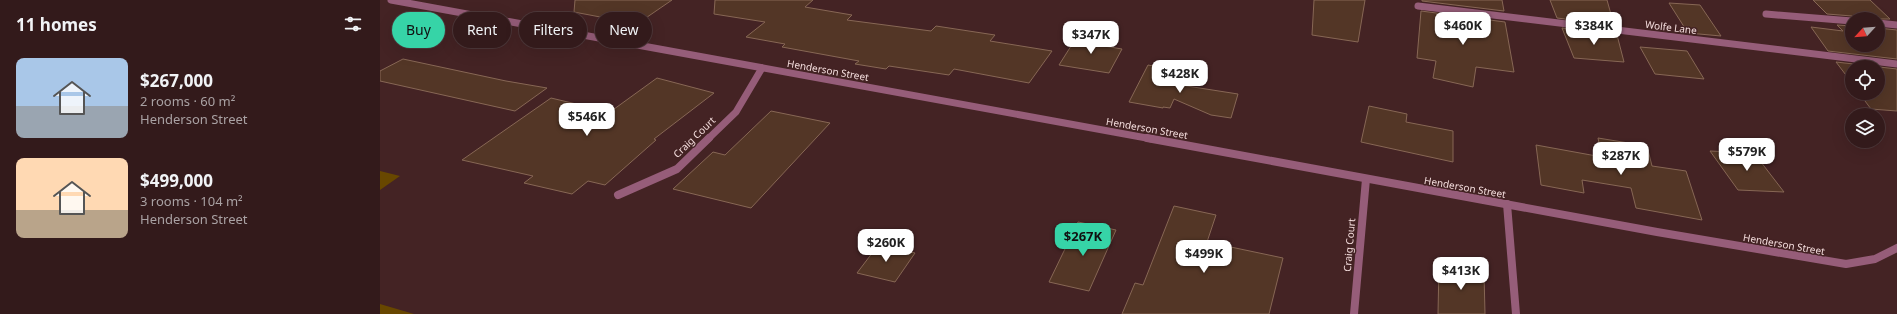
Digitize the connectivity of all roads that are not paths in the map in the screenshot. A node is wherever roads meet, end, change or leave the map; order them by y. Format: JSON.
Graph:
{"nodes":[{"id":1,"x":391,"y":0,"type":"edge"},
{"id":2,"x":1418,"y":6,"type":"dead end"},
{"id":3,"x":1766,"y":14,"type":"dead end"},
{"id":4,"x":1845,"y":20,"type":"edge"},
{"id":5,"x":1885,"y":24,"type":"edge"},
{"id":6,"x":1897,"y":25,"type":"edge"},
{"id":7,"x":1897,"y":64,"type":"edge"},
{"id":8,"x":762,"y":68,"type":"junction"},
{"id":9,"x":1366,"y":179,"type":"junction"},
{"id":10,"x":618,"y":195,"type":"dead end"},
{"id":11,"x":1507,"y":204,"type":"junction"},
{"id":12,"x":1897,"y":248,"type":"edge"},
{"id":13,"x":1354,"y":314,"type":"edge"},
{"id":14,"x":1516,"y":314,"type":"edge"}],
"edges":[{"from":1,"to":8,"type":"street","name":"Henderson Street"},
{"from":2,"to":7,"type":"street","name":"Wolfe Lane"},
{"from":3,"to":4,"type":"street"},
{"from":5,"to":6,"type":"street"},
{"from":8,"to":9,"type":"street","name":"Henderson Street"},
{"from":8,"to":10,"type":"street","name":"Craig Court"},
{"from":9,"to":11,"type":"street","name":"Henderson Street"},
{"from":9,"to":13,"type":"street","name":"Craig Court"},
{"from":11,"to":12,"type":"street","name":"Henderson Street"},
{"from":11,"to":14,"type":"street"}]}
